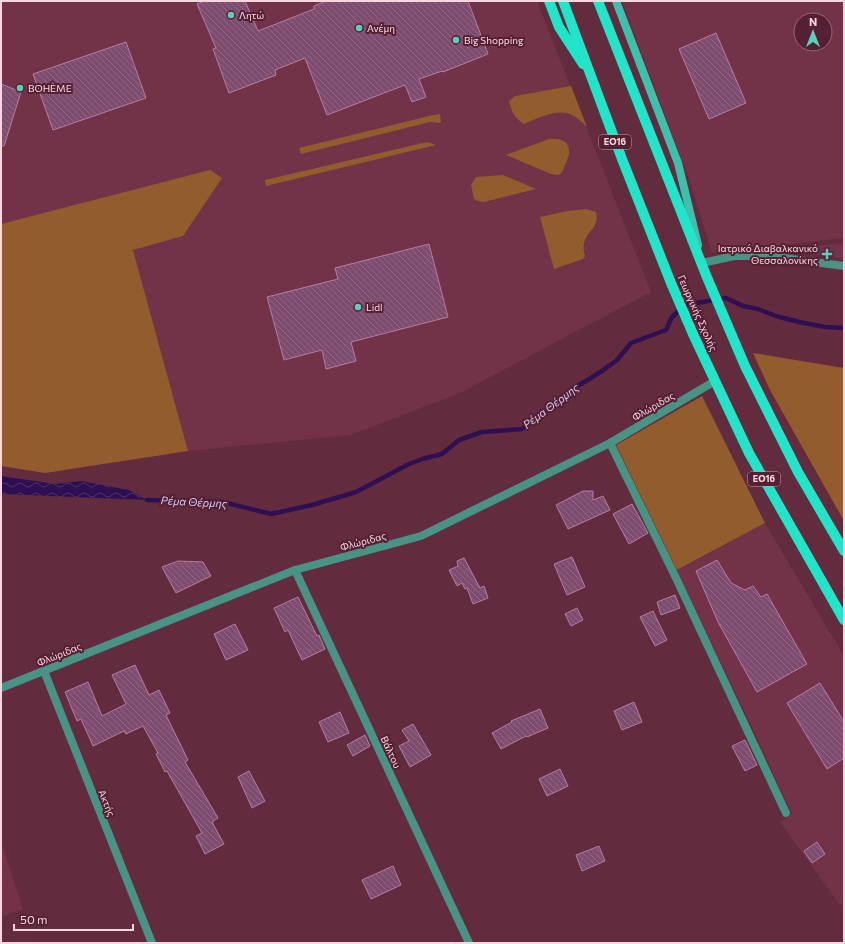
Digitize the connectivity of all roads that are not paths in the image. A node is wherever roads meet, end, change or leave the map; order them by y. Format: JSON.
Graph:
{"nodes":[{"id":1,"x":549,"y":1,"type":"edge"},
{"id":2,"x":563,"y":1,"type":"edge"},
{"id":3,"x":598,"y":1,"type":"edge"},
{"id":4,"x":616,"y":1,"type":"edge"},
{"id":5,"x":591,"y":76,"type":"junction"},
{"id":6,"x":702,"y":263,"type":"junction"},
{"id":7,"x":844,"y":266,"type":"edge"},
{"id":8,"x":715,"y":382,"type":"junction"},
{"id":9,"x":610,"y":443,"type":"junction"},
{"id":10,"x":844,"y":551,"type":"edge"},
{"id":11,"x":294,"y":570,"type":"junction"},
{"id":12,"x":844,"y":620,"type":"edge"},
{"id":13,"x":44,"y":671,"type":"junction"},
{"id":14,"x":1,"y":688,"type":"edge"},
{"id":15,"x":786,"y":813,"type":"dead end"},
{"id":16,"x":152,"y":943,"type":"edge"},
{"id":17,"x":469,"y":943,"type":"edge"}],
"edges":[{"from":1,"to":5,"type":"main road"},
{"from":2,"to":5,"type":"main road","name":"Γεωργικής Σχολής","number":"ΕΟ16"},
{"from":3,"to":6,"type":"main road"},
{"from":4,"to":6,"type":"street"},
{"from":5,"to":8,"type":"main road","name":"Γεωργικής Σχολής","number":"ΕΟ16"},
{"from":6,"to":7,"type":"street"},
{"from":6,"to":10,"type":"main road"},
{"from":8,"to":9,"type":"street","name":"Φλώριδας"},
{"from":8,"to":12,"type":"main road","name":"Γεωργικής Σχολής","number":"ΕΟ16"},
{"from":9,"to":11,"type":"street","name":"Φλώριδας"},
{"from":9,"to":15,"type":"street"},
{"from":11,"to":13,"type":"street","name":"Φλώριδας"},
{"from":11,"to":17,"type":"street","name":"Βάλτου"},
{"from":13,"to":14,"type":"street","name":"Φλώριδας"},
{"from":13,"to":16,"type":"street","name":"Ακτής"}]}
